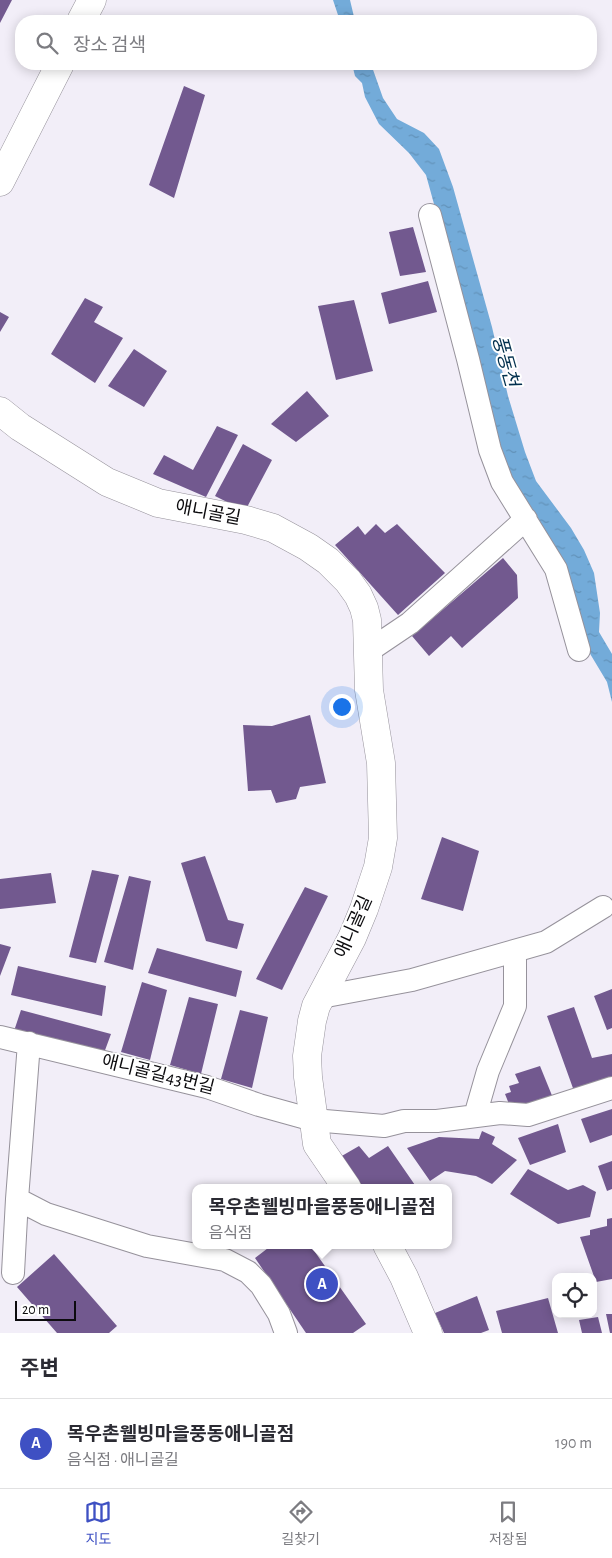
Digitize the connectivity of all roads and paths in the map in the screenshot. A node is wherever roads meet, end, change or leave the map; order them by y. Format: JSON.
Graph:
{"nodes":[{"id":1,"x":92,"y":0,"type":"edge"},
{"id":2,"x":84,"y":15,"type":"edge"},
{"id":3,"x":57,"y":70,"type":"edge"},
{"id":4,"x":0,"y":182,"type":"edge"},
{"id":5,"x":430,"y":215,"type":"dead end"},
{"id":6,"x":0,"y":410,"type":"edge"},
{"id":7,"x":526,"y":519,"type":"junction"},
{"id":8,"x":578,"y":650,"type":"dead end"},
{"id":9,"x":367,"y":652,"type":"junction"},
{"id":10,"x":603,"y":907,"type":"dead end"},
{"id":11,"x":515,"y":951,"type":"junction"},
{"id":12,"x":321,"y":996,"type":"junction"},
{"id":13,"x":0,"y":1037,"type":"edge"},
{"id":14,"x":29,"y":1043,"type":"junction"},
{"id":15,"x":612,"y":1088,"type":"edge"},
{"id":16,"x":475,"y":1116,"type":"junction"},
{"id":17,"x":313,"y":1120,"type":"junction"},
{"id":18,"x":344,"y":1184,"type":"edge"},
{"id":19,"x":17,"y":1199,"type":"junction"},
{"id":20,"x":389,"y":1249,"type":"edge"},
{"id":21,"x":13,"y":1273,"type":"dead end"},
{"id":22,"x":286,"y":1333,"type":"edge"},
{"id":23,"x":428,"y":1333,"type":"edge"}],
"edges":[{"from":1,"to":2,"type":"street"},
{"from":3,"to":4,"type":"street"},
{"from":5,"to":7,"type":"street"},
{"from":6,"to":9,"type":"street","name":"애니골길"},
{"from":7,"to":8,"type":"street"},
{"from":7,"to":9,"type":"street"},
{"from":9,"to":12,"type":"street","name":"애니골길"},
{"from":10,"to":11,"type":"street"},
{"from":11,"to":12,"type":"street"},
{"from":11,"to":16,"type":"street"},
{"from":12,"to":17,"type":"street","name":"애니골길"},
{"from":13,"to":14,"type":"street","name":"애니골길43번길"},
{"from":14,"to":17,"type":"street","name":"애니골길43번길"},
{"from":14,"to":19,"type":"street"},
{"from":15,"to":16,"type":"street","name":"애니골길43번길"},
{"from":16,"to":17,"type":"street","name":"애니골길43번길"},
{"from":17,"to":18,"type":"street","name":"애니골길"},
{"from":19,"to":21,"type":"street"},
{"from":19,"to":22,"type":"street"},
{"from":20,"to":23,"type":"street"}]}
